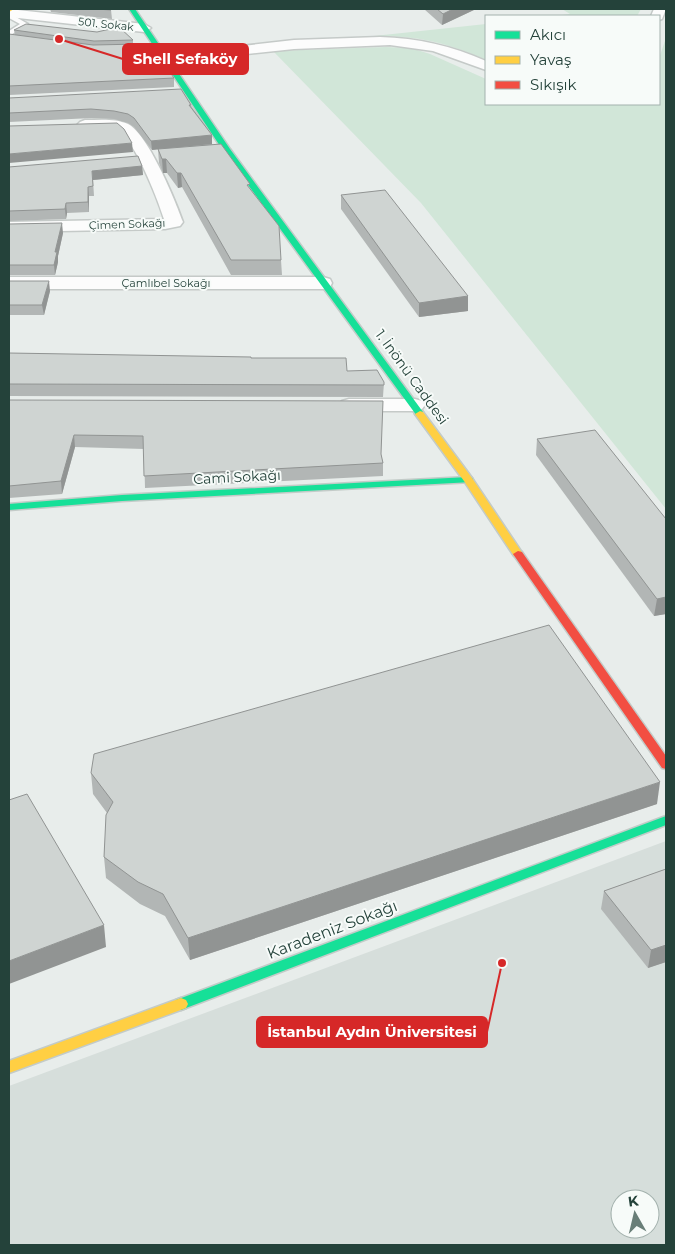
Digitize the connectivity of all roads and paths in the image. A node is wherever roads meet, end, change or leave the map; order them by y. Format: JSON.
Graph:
{"nodes":[{"id":1,"x":16,"y":9,"type":"edge"},
{"id":2,"x":132,"y":9,"type":"edge"},
{"id":3,"x":9,"y":12,"type":"edge"},
{"id":4,"x":25,"y":24,"type":"junction"},
{"id":5,"x":35,"y":25,"type":"edge"},
{"id":6,"x":122,"y":26,"type":"junction"},
{"id":7,"x":144,"y":28,"type":"junction"},
{"id":8,"x":106,"y":31,"type":"edge"},
{"id":9,"x":9,"y":34,"type":"edge"},
{"id":10,"x":9,"y":38,"type":"edge"},
{"id":11,"x":18,"y":40,"type":"edge"},
{"id":12,"x":156,"y":52,"type":"junction"},
{"id":13,"x":485,"y":66,"type":"edge"},
{"id":14,"x":186,"y":92,"type":"junction"},
{"id":15,"x":167,"y":93,"type":"edge"},
{"id":16,"x":74,"y":126,"type":"edge"},
{"id":17,"x":227,"y":150,"type":"junction"},
{"id":18,"x":209,"y":151,"type":"edge"},
{"id":19,"x":164,"y":156,"type":"edge"},
{"id":20,"x":146,"y":157,"type":"junction"},
{"id":21,"x":126,"y":159,"type":"edge"},
{"id":22,"x":9,"y":227,"type":"edge"},
{"id":23,"x":9,"y":283,"type":"edge"},
{"id":24,"x":323,"y":283,"type":"junction"},
{"id":25,"x":326,"y":405,"type":"edge"},
{"id":26,"x":415,"y":405,"type":"junction"},
{"id":27,"x":468,"y":480,"type":"junction"},
{"id":28,"x":9,"y":507,"type":"edge"},
{"id":29,"x":666,"y":765,"type":"edge"},
{"id":30,"x":666,"y":820,"type":"edge"},
{"id":31,"x":9,"y":1067,"type":"edge"}],
"edges":[{"from":1,"to":3,"type":"main road"},
{"from":2,"to":7,"type":"main road","name":"1. İnönü Caddesi"},
{"from":3,"to":4,"type":"lane"},
{"from":3,"to":6,"type":"street","name":"501. Sokak"},
{"from":4,"to":5,"type":"lane"},
{"from":4,"to":9,"type":"lane"},
{"from":6,"to":7,"type":"street","name":"501. Sokak"},
{"from":6,"to":8,"type":"lane"},
{"from":7,"to":12,"type":"main road","name":"1. İnönü Caddesi"},
{"from":10,"to":11,"type":"lane"},
{"from":12,"to":13,"type":"street"},
{"from":12,"to":14,"type":"main road","name":"1. İnönü Caddesi"},
{"from":14,"to":15,"type":"street"},
{"from":14,"to":17,"type":"main road","name":"1. İnönü Caddesi"},
{"from":16,"to":20,"type":"street"},
{"from":17,"to":18,"type":"street"},
{"from":17,"to":24,"type":"main road","name":"1. İnönü Caddesi"},
{"from":19,"to":20,"type":"street"},
{"from":20,"to":21,"type":"street"},
{"from":20,"to":22,"type":"street","name":"Çimen Sokağı"},
{"from":23,"to":24,"type":"street","name":"Çamlıbel Sokağı"},
{"from":24,"to":26,"type":"main road","name":"1. İnönü Caddesi"},
{"from":25,"to":26,"type":"street"},
{"from":26,"to":27,"type":"main road","name":"1. İnönü Caddesi"},
{"from":27,"to":28,"type":"main road","name":"Cami Sokağı"},
{"from":27,"to":29,"type":"main road","name":"1. İnönü Caddesi"},
{"from":30,"to":31,"type":"main road","name":"Karadeniz Sokağı"}]}
